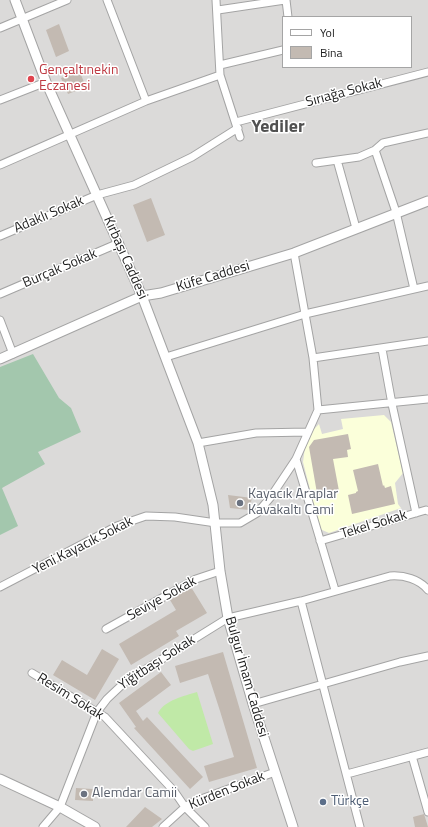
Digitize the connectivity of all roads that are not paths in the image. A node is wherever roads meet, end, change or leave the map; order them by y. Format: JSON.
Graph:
{"nodes":[{"id":1,"x":15,"y":0,"type":"edge"},
{"id":2,"x":67,"y":0,"type":"edge"},
{"id":3,"x":107,"y":0,"type":"edge"},
{"id":4,"x":216,"y":0,"type":"edge"},
{"id":5,"x":286,"y":0,"type":"edge"},
{"id":6,"x":218,"y":10,"type":"junction"},
{"id":7,"x":288,"y":16,"type":"edge"},
{"id":8,"x":22,"y":20,"type":"junction"},
{"id":9,"x":0,"y":28,"type":"edge"},
{"id":10,"x":282,"y":50,"type":"edge"},
{"id":11,"x":220,"y":65,"type":"junction"},
{"id":12,"x":428,"y":72,"type":"edge"},
{"id":13,"x":220,"y":75,"type":"junction"},
{"id":14,"x":46,"y":82,"type":"junction"},
{"id":15,"x":0,"y":100,"type":"edge"},
{"id":16,"x":146,"y":101,"type":"junction"},
{"id":17,"x":237,"y":125,"type":"junction"},
{"id":18,"x":428,"y":133,"type":"edge"},
{"id":19,"x":69,"y":134,"type":"junction"},
{"id":20,"x":240,"y":137,"type":"dead end"},
{"id":21,"x":375,"y":150,"type":"junction"},
{"id":22,"x":337,"y":160,"type":"junction"},
{"id":23,"x":316,"y":163,"type":"dead end"},
{"id":24,"x":0,"y":166,"type":"edge"},
{"id":25,"x":97,"y":195,"type":"junction"},
{"id":26,"x":428,"y":200,"type":"edge"},
{"id":27,"x":396,"y":212,"type":"junction"},
{"id":28,"x":356,"y":228,"type":"junction"},
{"id":29,"x":0,"y":236,"type":"edge"},
{"id":30,"x":119,"y":243,"type":"junction"},
{"id":31,"x":294,"y":253,"type":"junction"},
{"id":32,"x":428,"y":286,"type":"edge"},
{"id":33,"x":414,"y":289,"type":"junction"},
{"id":34,"x":0,"y":294,"type":"edge"},
{"id":35,"x":142,"y":296,"type":"junction"},
{"id":36,"x":306,"y":314,"type":"junction"},
{"id":37,"x":0,"y":320,"type":"edge"},
{"id":38,"x":428,"y":341,"type":"edge"},
{"id":39,"x":382,"y":348,"type":"junction"},
{"id":40,"x":13,"y":354,"type":"junction"},
{"id":41,"x":166,"y":357,"type":"junction"},
{"id":42,"x":313,"y":358,"type":"junction"},
{"id":43,"x":0,"y":359,"type":"edge"},
{"id":44,"x":428,"y":399,"type":"edge"},
{"id":45,"x":392,"y":404,"type":"junction"},
{"id":46,"x":318,"y":410,"type":"junction"},
{"id":47,"x":307,"y":432,"type":"junction"},
{"id":48,"x":198,"y":443,"type":"junction"},
{"id":49,"x":296,"y":459,"type":"junction"},
{"id":50,"x":428,"y":511,"type":"edge"},
{"id":51,"x":416,"y":513,"type":"junction"},
{"id":52,"x":216,"y":523,"type":"junction"},
{"id":53,"x":320,"y":541,"type":"junction"},
{"id":54,"x":220,"y":571,"type":"junction"},
{"id":55,"x":0,"y":587,"type":"edge"},
{"id":56,"x":335,"y":590,"type":"junction"},
{"id":57,"x":428,"y":590,"type":"edge"},
{"id":58,"x":301,"y":601,"type":"junction"},
{"id":59,"x":228,"y":618,"type":"junction"},
{"id":60,"x":106,"y":630,"type":"dead end"},
{"id":61,"x":428,"y":656,"type":"edge"},
{"id":62,"x":32,"y":673,"type":"dead end"},
{"id":63,"x":323,"y":685,"type":"junction"},
{"id":64,"x":253,"y":704,"type":"junction"},
{"id":65,"x":97,"y":712,"type":"junction"},
{"id":66,"x":428,"y":752,"type":"edge"},
{"id":67,"x":412,"y":756,"type":"junction"},
{"id":68,"x":275,"y":772,"type":"junction"},
{"id":69,"x":347,"y":774,"type":"junction"},
{"id":70,"x":0,"y":779,"type":"edge"},
{"id":71,"x":60,"y":807,"type":"junction"},
{"id":72,"x":185,"y":807,"type":"junction"},
{"id":73,"x":428,"y":812,"type":"edge"},
{"id":74,"x":43,"y":827,"type":"edge"},
{"id":75,"x":95,"y":827,"type":"edge"},
{"id":76,"x":163,"y":827,"type":"edge"},
{"id":77,"x":205,"y":827,"type":"edge"},
{"id":78,"x":293,"y":827,"type":"edge"},
{"id":79,"x":360,"y":827,"type":"edge"}],
"edges":[{"from":1,"to":8,"type":"street","name":"Kırbaşı Caddesi"},
{"from":2,"to":8,"type":"street"},
{"from":3,"to":16,"type":"street"},
{"from":4,"to":6,"type":"street"},
{"from":5,"to":6,"type":"street"},
{"from":5,"to":7,"type":"street"},
{"from":6,"to":11,"type":"street"},
{"from":8,"to":9,"type":"street"},
{"from":8,"to":14,"type":"street","name":"Kırbaşı Caddesi"},
{"from":10,"to":11,"type":"street"},
{"from":11,"to":13,"type":"street"},
{"from":12,"to":17,"type":"street","name":"Sırıağa Sokak"},
{"from":13,"to":16,"type":"street"},
{"from":13,"to":17,"type":"street"},
{"from":14,"to":15,"type":"street"},
{"from":14,"to":19,"type":"street","name":"Kırbaşı Caddesi"},
{"from":16,"to":19,"type":"street"},
{"from":17,"to":20,"type":"street"},
{"from":17,"to":25,"type":"street","name":"Sırıağa Sokak"},
{"from":18,"to":21,"type":"street"},
{"from":19,"to":24,"type":"street"},
{"from":19,"to":25,"type":"street","name":"Kırbaşı Caddesi"},
{"from":21,"to":22,"type":"street"},
{"from":21,"to":27,"type":"street"},
{"from":22,"to":23,"type":"street"},
{"from":22,"to":28,"type":"street"},
{"from":25,"to":29,"type":"street","name":"Adaklı Sokak"},
{"from":25,"to":30,"type":"street","name":"Kırbaşı Caddesi"},
{"from":26,"to":27,"type":"street","name":"Küfe Caddesi"},
{"from":27,"to":28,"type":"street","name":"Küfe Caddesi"},
{"from":27,"to":33,"type":"street"},
{"from":28,"to":31,"type":"street","name":"Küfe Caddesi"},
{"from":30,"to":34,"type":"street","name":"Burçak Sokak"},
{"from":30,"to":35,"type":"street","name":"Kırbaşı Caddesi"},
{"from":31,"to":35,"type":"street","name":"Küfe Caddesi"},
{"from":31,"to":36,"type":"street"},
{"from":32,"to":33,"type":"street"},
{"from":33,"to":36,"type":"street"},
{"from":35,"to":40,"type":"street","name":"Küfe Caddesi"},
{"from":35,"to":41,"type":"street","name":"Kırbaşı Caddesi"},
{"from":36,"to":41,"type":"street"},
{"from":36,"to":42,"type":"street"},
{"from":37,"to":40,"type":"street"},
{"from":38,"to":39,"type":"street"},
{"from":39,"to":42,"type":"street"},
{"from":39,"to":45,"type":"street"},
{"from":40,"to":43,"type":"street","name":"Küfe Caddesi"},
{"from":41,"to":48,"type":"street","name":"Kırbaşı Caddesi"},
{"from":42,"to":46,"type":"street"},
{"from":44,"to":45,"type":"street"},
{"from":45,"to":46,"type":"street"},
{"from":45,"to":51,"type":"street"},
{"from":46,"to":47,"type":"street","name":"Yeni Kayacık Sokak"},
{"from":47,"to":48,"type":"street"},
{"from":47,"to":49,"type":"street","name":"Yeni Kayacık Sokak"},
{"from":48,"to":52,"type":"street","name":"Kırbaşı Caddesi"},
{"from":49,"to":52,"type":"street","name":"Yeni Kayacık Sokak"},
{"from":49,"to":53,"type":"street"},
{"from":50,"to":51,"type":"street","name":"Tekel Sokak"},
{"from":51,"to":53,"type":"street","name":"Tekel Sokak"},
{"from":52,"to":54,"type":"street","name":"Bulgur İmam Caddesi"},
{"from":52,"to":55,"type":"street","name":"Yeni Kayacık Sokak"},
{"from":53,"to":56,"type":"street"},
{"from":54,"to":59,"type":"street","name":"Bulgur İmam Caddesi"},
{"from":54,"to":60,"type":"street","name":"Seviye Sokak"},
{"from":56,"to":57,"type":"street","name":"Yiğitbaşı Sokak"},
{"from":56,"to":58,"type":"street","name":"Yiğitbaşı Sokak"},
{"from":58,"to":59,"type":"street","name":"Yiğitbaşı Sokak"},
{"from":58,"to":63,"type":"street"},
{"from":59,"to":64,"type":"street","name":"Bulgur İmam Caddesi"},
{"from":59,"to":65,"type":"street","name":"Yiğitbaşı Sokak"},
{"from":61,"to":63,"type":"street"},
{"from":62,"to":65,"type":"street","name":"Resim Sokak"},
{"from":63,"to":64,"type":"street"},
{"from":63,"to":69,"type":"street"},
{"from":64,"to":68,"type":"street","name":"Bulgur İmam Caddesi"},
{"from":65,"to":71,"type":"street","name":"Yiğitbaşı Sokak"},
{"from":65,"to":72,"type":"street","name":"Resim Sokak"},
{"from":66,"to":67,"type":"street"},
{"from":67,"to":69,"type":"street"},
{"from":67,"to":73,"type":"street"},
{"from":68,"to":72,"type":"street","name":"Kürden Sokak"},
{"from":68,"to":78,"type":"street","name":"Bulgur İmam Caddesi"},
{"from":69,"to":79,"type":"street"},
{"from":70,"to":71,"type":"street"},
{"from":71,"to":74,"type":"street","name":"Yiğitbaşı Sokak"},
{"from":71,"to":75,"type":"street"},
{"from":72,"to":76,"type":"street","name":"Kürden Sokak"},
{"from":72,"to":77,"type":"street","name":"Resim Sokak"}]}
